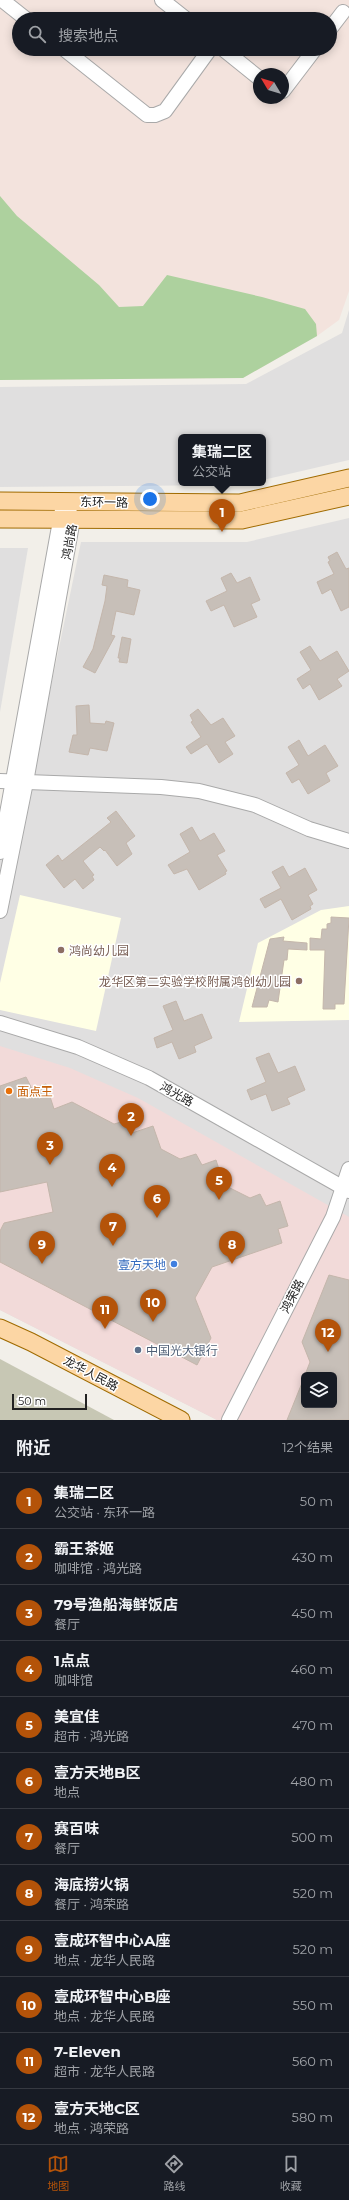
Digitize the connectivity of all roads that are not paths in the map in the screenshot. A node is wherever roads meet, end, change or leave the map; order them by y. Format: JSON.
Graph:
{"nodes":[{"id":1,"x":2,"y":0,"type":"edge"},
{"id":2,"x":162,"y":0,"type":"edge"},
{"id":3,"x":17,"y":12,"type":"edge"},
{"id":4,"x":177,"y":12,"type":"edge"},
{"id":5,"x":343,"y":12,"type":"dead end"},
{"id":6,"x":337,"y":20,"type":"edge"},
{"id":7,"x":73,"y":56,"type":"edge"},
{"id":8,"x":205,"y":56,"type":"edge"},
{"id":9,"x":232,"y":56,"type":"edge"},
{"id":10,"x":310,"y":56,"type":"edge"},
{"id":11,"x":253,"y":73,"type":"edge"},
{"id":12,"x":289,"y":83,"type":"edge"},
{"id":13,"x":349,"y":478,"type":"edge"},
{"id":14,"x":349,"y":496,"type":"edge"},
{"id":15,"x":0,"y":501,"type":"edge"},
{"id":16,"x":63,"y":502,"type":"junction"},
{"id":17,"x":0,"y":519,"type":"edge"},
{"id":18,"x":66,"y":519,"type":"junction"},
{"id":19,"x":13,"y":781,"type":"edge"},
{"id":20,"x":349,"y":841,"type":"edge"},
{"id":21,"x":0,"y":852,"type":"edge"},
{"id":22,"x":0,"y":911,"type":"edge"},
{"id":23,"x":0,"y":1023,"type":"edge"},
{"id":24,"x":349,"y":1169,"type":"edge"},
{"id":25,"x":347,"y":1189,"type":"edge"},
{"id":26,"x":0,"y":1328,"type":"edge"},
{"id":27,"x":0,"y":1340,"type":"edge"},
{"id":28,"x":158,"y":1420,"type":"edge"},
{"id":29,"x":181,"y":1420,"type":"edge"},
{"id":30,"x":229,"y":1420,"type":"edge"}],
"edges":[{"from":1,"to":3,"type":"street"},
{"from":2,"to":4,"type":"street"},
{"from":5,"to":6,"type":"street"},
{"from":7,"to":8,"type":"street"},
{"from":9,"to":11,"type":"street"},
{"from":10,"to":12,"type":"street"},
{"from":13,"to":16,"type":"main road","name":"东环一路"},
{"from":14,"to":18,"type":"main road","name":"东环一路"},
{"from":15,"to":16,"type":"main road","name":"东环一路"},
{"from":16,"to":18,"type":"street","name":"鸿尚路"},
{"from":17,"to":18,"type":"main road","name":"东环一路"},
{"from":18,"to":19,"type":"street","name":"鸿尚路"},
{"from":19,"to":20,"type":"street"},
{"from":19,"to":21,"type":"street","name":"鸿尚路"},
{"from":19,"to":22,"type":"street","name":"鸿尚路"},
{"from":23,"to":25,"type":"street","name":"鸿光路"},
{"from":24,"to":25,"type":"street","name":"鸿荣路"},
{"from":25,"to":30,"type":"street","name":"鸿荣路"},
{"from":26,"to":29,"type":"main road","name":"龙华人民路"},
{"from":27,"to":28,"type":"main road","name":"龙华人民路"}]}
